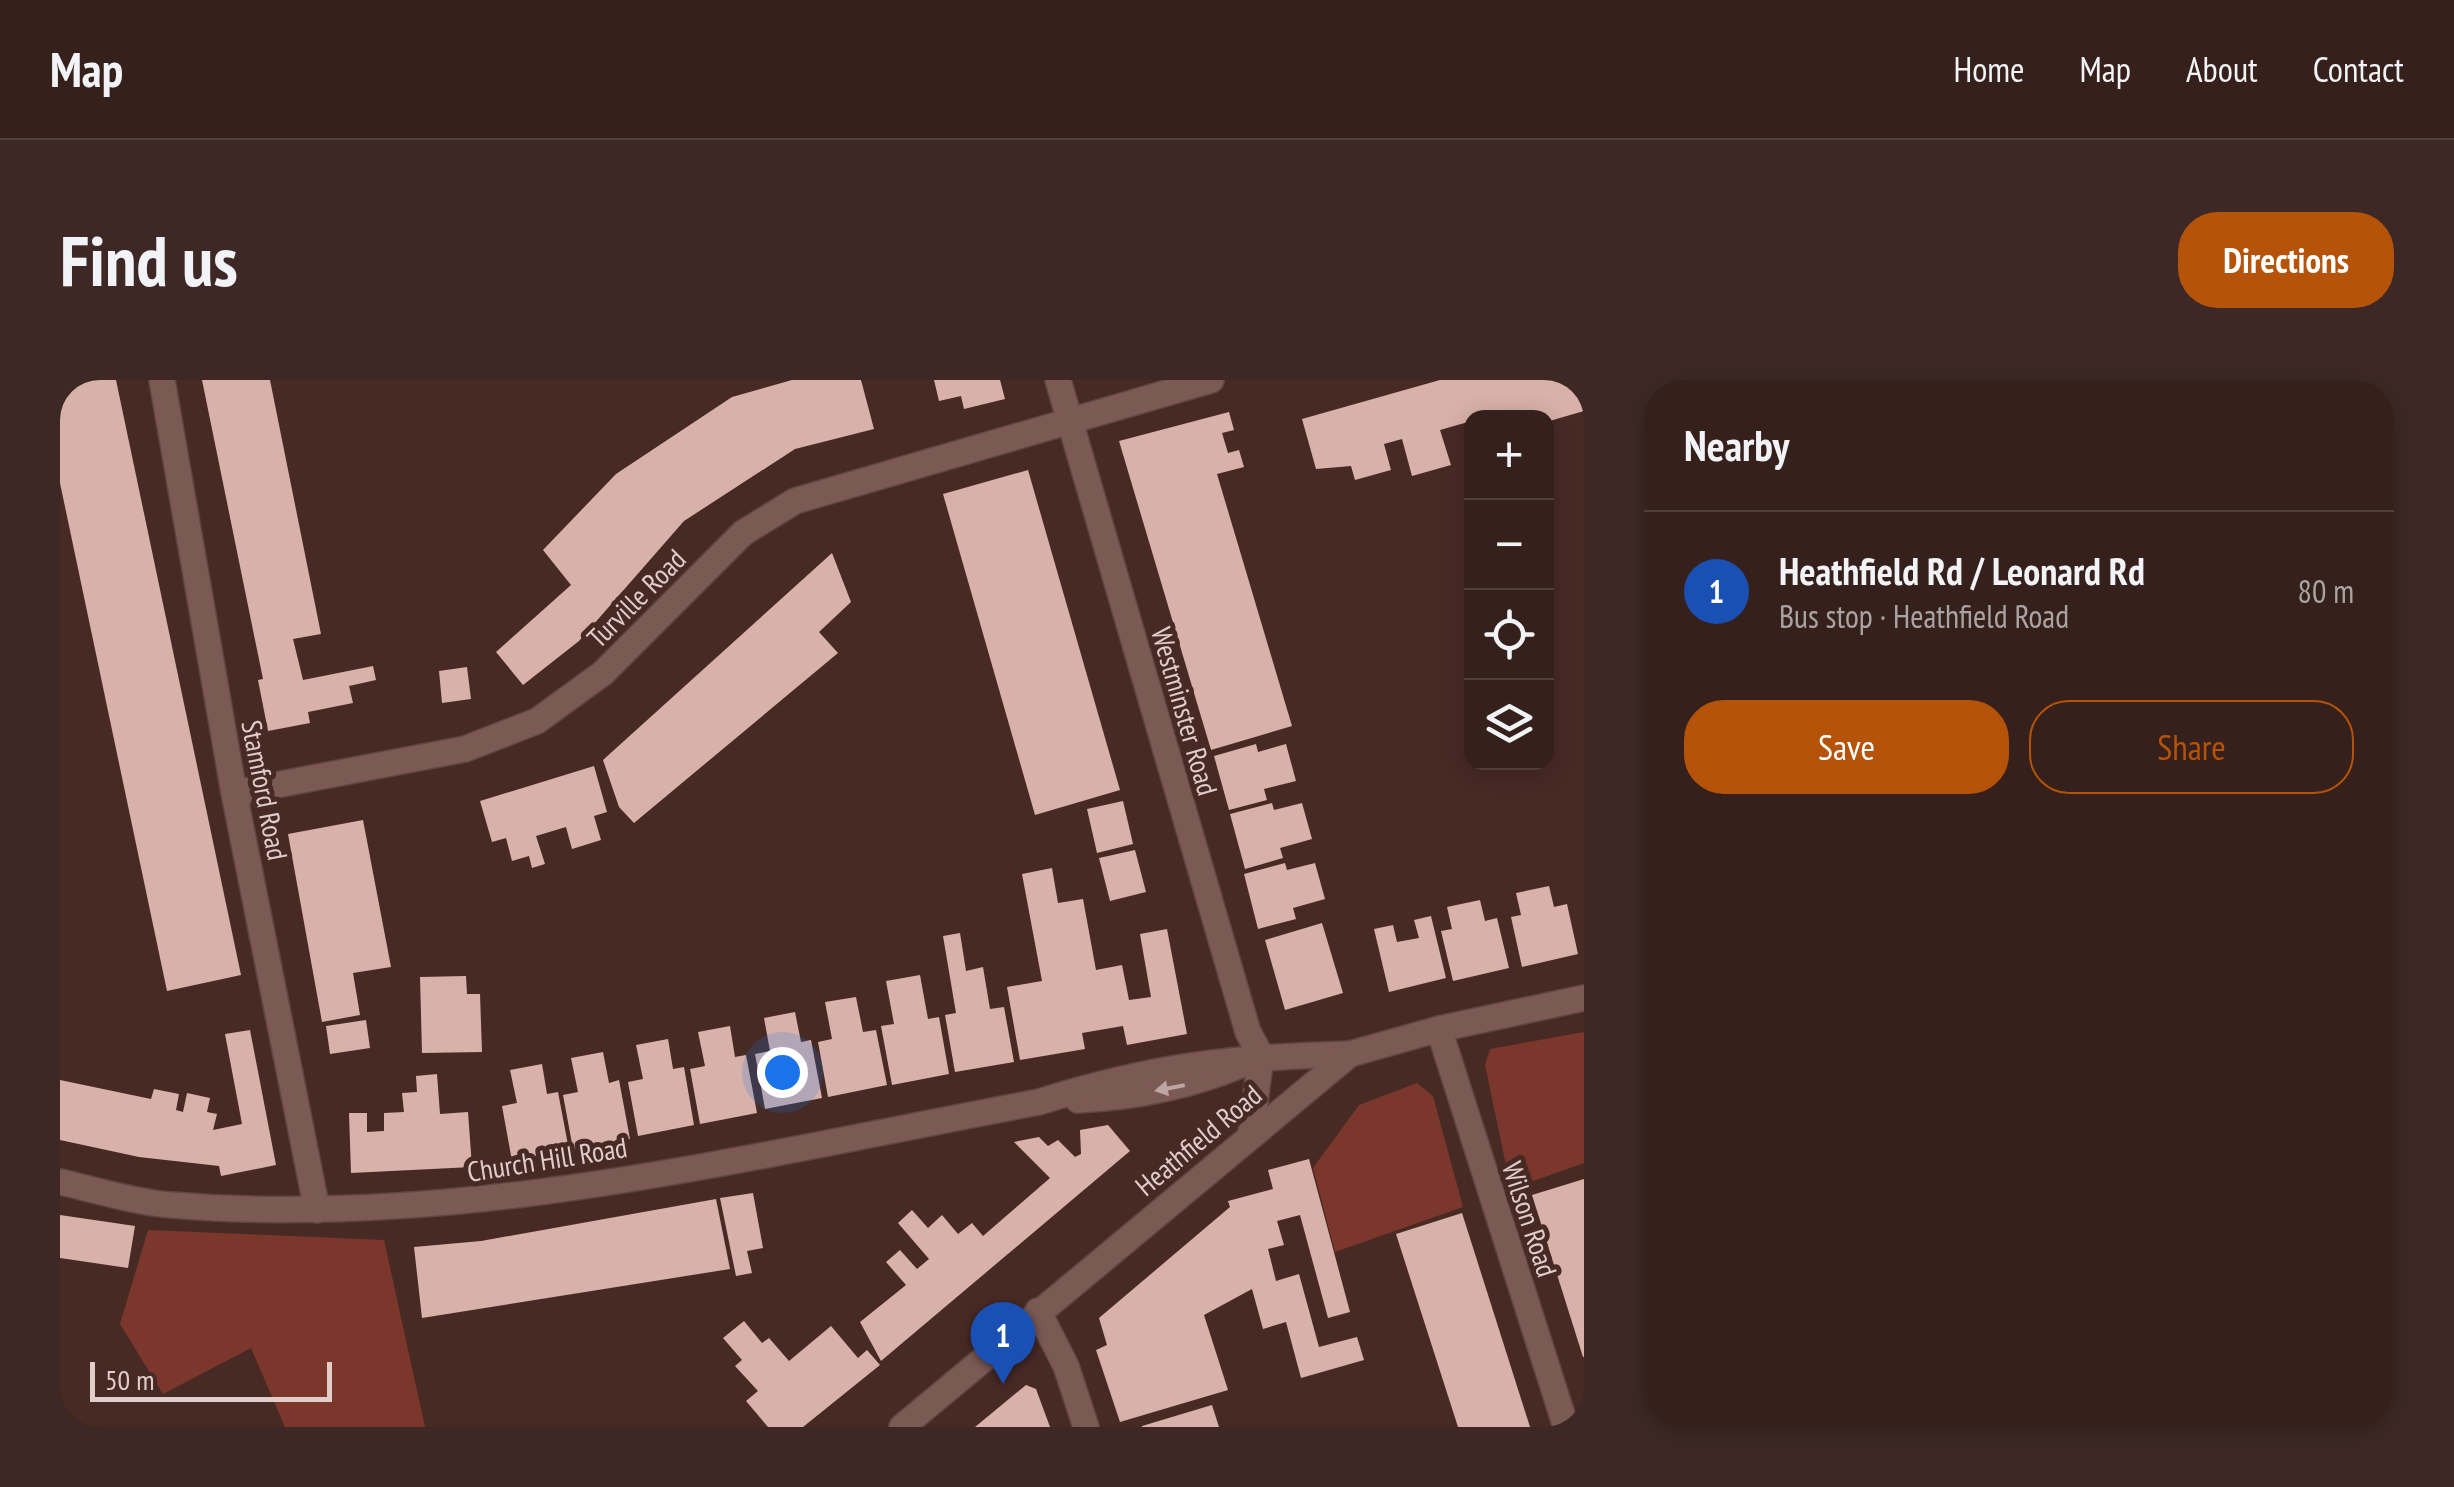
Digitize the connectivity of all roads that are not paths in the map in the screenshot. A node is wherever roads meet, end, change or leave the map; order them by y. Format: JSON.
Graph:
{"nodes":[{"id":1,"x":162,"y":380,"type":"edge"},
{"id":2,"x":1058,"y":380,"type":"edge"},
{"id":3,"x":1212,"y":380,"type":"edge"},
{"id":4,"x":1069,"y":418,"type":"junction"},
{"id":5,"x":234,"y":793,"type":"junction"},
{"id":6,"x":1584,"y":998,"type":"edge"},
{"id":7,"x":1439,"y":1029,"type":"junction"},
{"id":8,"x":1350,"y":1054,"type":"junction"},
{"id":9,"x":1261,"y":1056,"type":"junction"},
{"id":10,"x":1251,"y":1133,"type":"junction"},
{"id":11,"x":60,"y":1182,"type":"edge"},
{"id":12,"x":317,"y":1210,"type":"junction"},
{"id":13,"x":1038,"y":1311,"type":"junction"},
{"id":14,"x":902,"y":1427,"type":"edge"},
{"id":15,"x":1086,"y":1427,"type":"edge"},
{"id":16,"x":1566,"y":1427,"type":"edge"}],
"edges":[{"from":1,"to":5,"type":"street","name":"Stamford Road"},
{"from":2,"to":4,"type":"street","name":"Westminster Road"},
{"from":3,"to":4,"type":"street","name":"Turville Road"},
{"from":4,"to":5,"type":"street","name":"Turville Road"},
{"from":4,"to":9,"type":"street","name":"Westminster Road"},
{"from":5,"to":12,"type":"street","name":"Stamford Road"},
{"from":6,"to":7,"type":"street","name":"Heathfield Road"},
{"from":7,"to":8,"type":"street","name":"Heathfield Road"},
{"from":7,"to":16,"type":"street","name":"Wilson Road"},
{"from":8,"to":9,"type":"street"},
{"from":8,"to":10,"type":"street","name":"Heathfield Road"},
{"from":9,"to":10,"type":"street"},
{"from":9,"to":12,"type":"street","name":"Church Hill Road"},
{"from":10,"to":13,"type":"street","name":"Heathfield Road"},
{"from":11,"to":12,"type":"street","name":"Church Hill Road"},
{"from":13,"to":14,"type":"street","name":"Heathfield Road"},
{"from":13,"to":15,"type":"street"}]}
